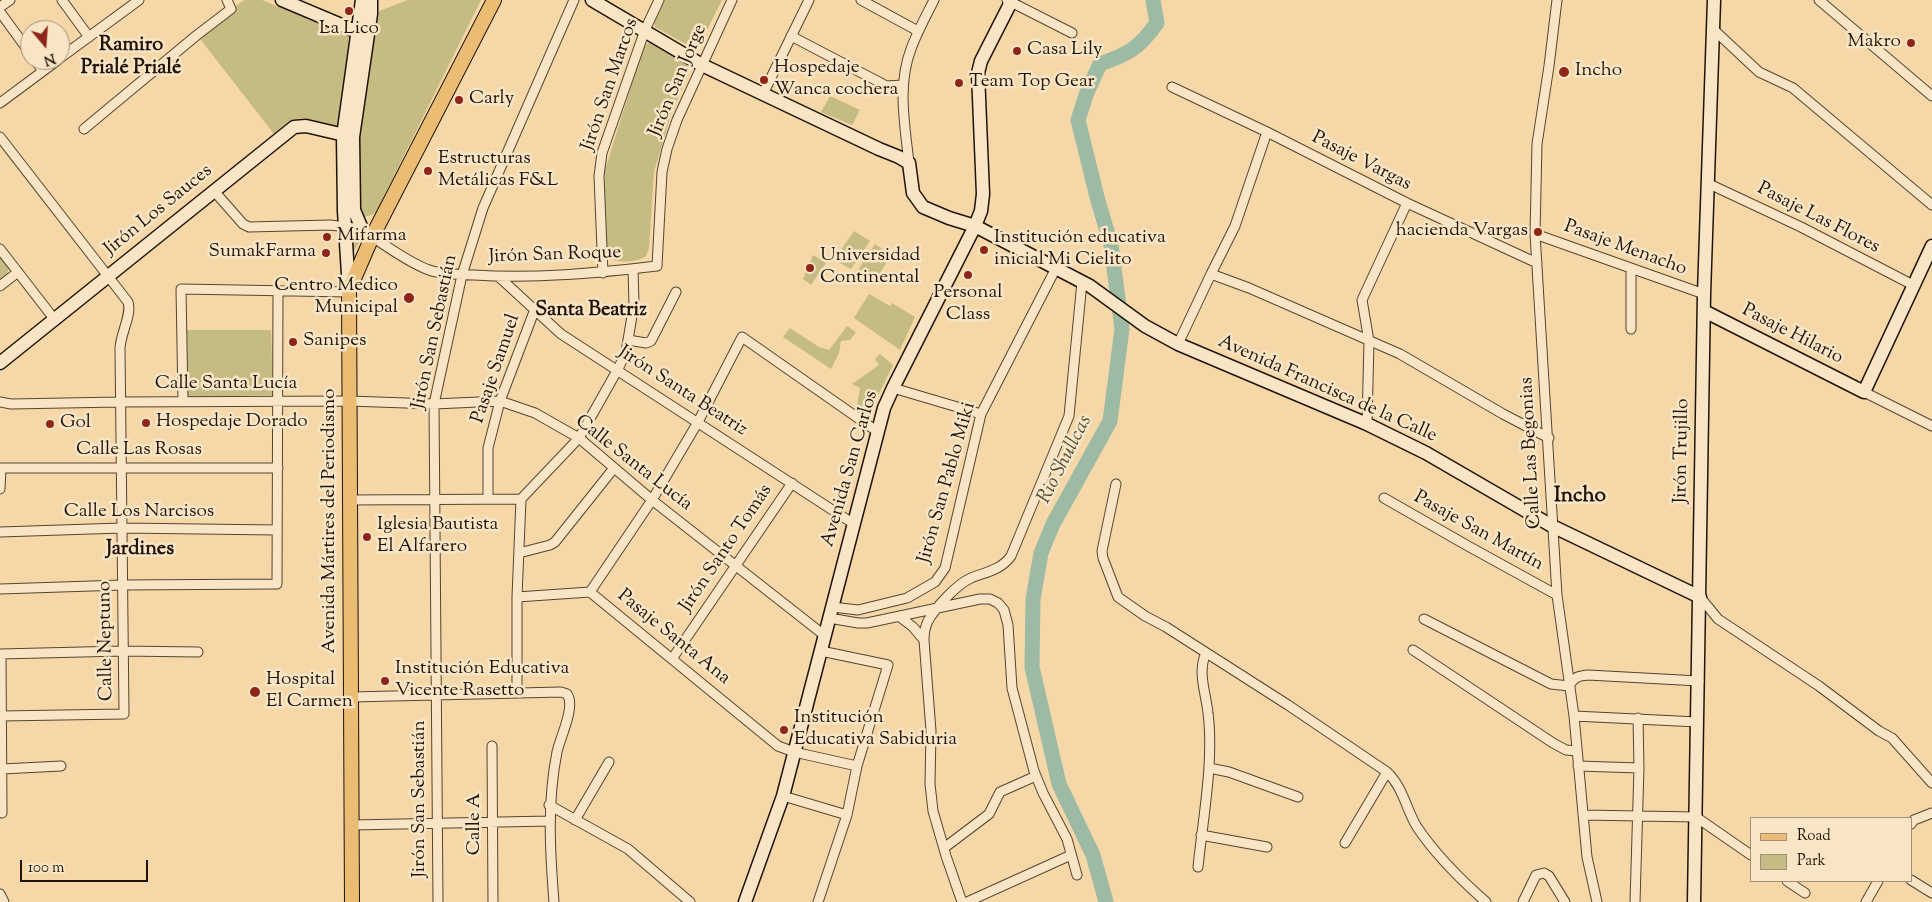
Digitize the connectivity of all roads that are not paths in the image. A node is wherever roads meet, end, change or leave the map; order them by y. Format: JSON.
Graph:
{"nodes":[{"id":1,"x":10,"y":0,"type":"edge"},
{"id":2,"x":62,"y":0,"type":"edge"},
{"id":3,"x":139,"y":0,"type":"edge"},
{"id":4,"x":226,"y":0,"type":"edge"},
{"id":5,"x":282,"y":0,"type":"edge"},
{"id":6,"x":362,"y":0,"type":"edge"},
{"id":7,"x":371,"y":0,"type":"edge"},
{"id":8,"x":494,"y":0,"type":"edge"},
{"id":9,"x":574,"y":0,"type":"edge"},
{"id":10,"x":592,"y":0,"type":"edge"},
{"id":11,"x":659,"y":0,"type":"edge"},
{"id":12,"x":732,"y":0,"type":"edge"},
{"id":13,"x":809,"y":0,"type":"edge"},
{"id":14,"x":861,"y":0,"type":"edge"},
{"id":15,"x":934,"y":0,"type":"edge"},
{"id":16,"x":1557,"y":0,"type":"edge"},
{"id":17,"x":1714,"y":0,"type":"edge"},
{"id":18,"x":1820,"y":0,"type":"edge"},
{"id":19,"x":1010,"y":1,"type":"edge"},
{"id":20,"x":0,"y":7,"type":"edge"},
{"id":21,"x":0,"y":12,"type":"edge"},
{"id":22,"x":1713,"y":29,"type":"junction"},
{"id":23,"x":645,"y":30,"type":"junction"},
{"id":24,"x":918,"y":31,"type":"junction"},
{"id":25,"x":1072,"y":33,"type":"dead end"},
{"id":26,"x":363,"y":34,"type":"junction"},
{"id":27,"x":791,"y":36,"type":"junction"},
{"id":28,"x":89,"y":37,"type":"junction"},
{"id":29,"x":20,"y":39,"type":"edge"},
{"id":30,"x":70,"y":51,"type":"edge"},
{"id":31,"x":702,"y":65,"type":"junction"},
{"id":32,"x":43,"y":71,"type":"edge"},
{"id":33,"x":903,"y":85,"type":"junction"},
{"id":34,"x":1172,"y":87,"type":"dead end"},
{"id":35,"x":763,"y":94,"type":"junction"},
{"id":36,"x":1932,"y":96,"type":"edge"},
{"id":37,"x":0,"y":103,"type":"edge"},
{"id":38,"x":84,"y":129,"type":"dead end"},
{"id":39,"x":1267,"y":132,"type":"junction"},
{"id":40,"x":348,"y":136,"type":"junction"},
{"id":41,"x":0,"y":137,"type":"edge"},
{"id":42,"x":909,"y":164,"type":"junction"},
{"id":43,"x":1708,"y":183,"type":"junction"},
{"id":44,"x":214,"y":191,"type":"junction"},
{"id":45,"x":1407,"y":203,"type":"junction"},
{"id":46,"x":1932,"y":205,"type":"edge"},
{"id":47,"x":976,"y":226,"type":"junction"},
{"id":48,"x":344,"y":227,"type":"junction"},
{"id":49,"x":367,"y":233,"type":"junction"},
{"id":50,"x":1535,"y":234,"type":"junction"},
{"id":51,"x":1932,"y":246,"type":"edge"},
{"id":52,"x":0,"y":249,"type":"edge"},
{"id":53,"x":1537,"y":262,"type":"junction"},
{"id":54,"x":657,"y":266,"type":"joint"},
{"id":55,"x":1056,"y":268,"type":"junction"},
{"id":56,"x":633,"y":269,"type":"junction"},
{"id":57,"x":1632,"y":270,"type":"junction"},
{"id":58,"x":18,"y":272,"type":"junction"},
{"id":59,"x":603,"y":272,"type":"junction"},
{"id":60,"x":1211,"y":274,"type":"junction"},
{"id":61,"x":462,"y":275,"type":"junction"},
{"id":62,"x":108,"y":276,"type":"junction"},
{"id":63,"x":499,"y":277,"type":"junction"},
{"id":64,"x":1086,"y":284,"type":"junction"},
{"id":65,"x":1913,"y":285,"type":"junction"},
{"id":66,"x":0,"y":286,"type":"edge"},
{"id":67,"x":278,"y":290,"type":"junction"},
{"id":68,"x":349,"y":291,"type":"junction"},
{"id":69,"x":676,"y":292,"type":"dead end"},
{"id":70,"x":1704,"y":294,"type":"junction"},
{"id":71,"x":535,"y":309,"type":"junction"},
{"id":72,"x":1704,"y":311,"type":"junction"},
{"id":73,"x":55,"y":320,"type":"junction"},
{"id":74,"x":1631,"y":329,"type":"dead end"},
{"id":75,"x":628,"y":340,"type":"junction"},
{"id":76,"x":1369,"y":341,"type":"junction"},
{"id":77,"x":1178,"y":344,"type":"junction"},
{"id":78,"x":0,"y":363,"type":"edge"},
{"id":79,"x":618,"y":369,"type":"junction"},
{"id":80,"x":893,"y":388,"type":"junction"},
{"id":81,"x":1864,"y":392,"type":"junction"},
{"id":82,"x":278,"y":401,"type":"junction"},
{"id":83,"x":349,"y":401,"type":"junction"},
{"id":84,"x":500,"y":401,"type":"junction"},
{"id":85,"x":0,"y":402,"type":"edge"},
{"id":86,"x":119,"y":402,"type":"junction"},
{"id":87,"x":183,"y":402,"type":"junction"},
{"id":88,"x":434,"y":404,"type":"junction"},
{"id":89,"x":981,"y":414,"type":"junction"},
{"id":90,"x":698,"y":422,"type":"junction"},
{"id":91,"x":1367,"y":424,"type":"junction"},
{"id":92,"x":1932,"y":426,"type":"edge"},
{"id":93,"x":878,"y":432,"type":"junction"},
{"id":94,"x":579,"y":438,"type":"junction"},
{"id":95,"x":1549,"y":438,"type":"junction"},
{"id":96,"x":0,"y":468,"type":"edge"},
{"id":97,"x":120,"y":468,"type":"junction"},
{"id":98,"x":278,"y":468,"type":"junction"},
{"id":99,"x":614,"y":468,"type":"junction"},
{"id":100,"x":792,"y":483,"type":"junction"},
{"id":101,"x":1116,"y":484,"type":"dead end"},
{"id":102,"x":0,"y":489,"type":"edge"},
{"id":103,"x":1384,"y":498,"type":"dead end"},
{"id":104,"x":435,"y":499,"type":"junction"},
{"id":105,"x":488,"y":499,"type":"junction"},
{"id":106,"x":521,"y":499,"type":"junction"},
{"id":107,"x":350,"y":500,"type":"junction"},
{"id":108,"x":652,"y":500,"type":"junction"},
{"id":109,"x":854,"y":524,"type":"junction"},
{"id":110,"x":1552,"y":526,"type":"junction"},
{"id":111,"x":121,"y":528,"type":"junction"},
{"id":112,"x":277,"y":530,"type":"junction"},
{"id":113,"x":0,"y":532,"type":"edge"},
{"id":114,"x":519,"y":553,"type":"junction"},
{"id":115,"x":736,"y":566,"type":"junction"},
{"id":116,"x":122,"y":586,"type":"junction"},
{"id":117,"x":0,"y":589,"type":"edge"},
{"id":118,"x":590,"y":592,"type":"junction"},
{"id":119,"x":1557,"y":595,"type":"junction"},
{"id":120,"x":517,"y":597,"type":"junction"},
{"id":121,"x":1700,"y":597,"type":"junction"},
{"id":122,"x":937,"y":609,"type":"junction"},
{"id":123,"x":831,"y":612,"type":"junction"},
{"id":124,"x":900,"y":617,"type":"junction"},
{"id":125,"x":1424,"y":618,"type":"dead end"},
{"id":126,"x":824,"y":635,"type":"junction"},
{"id":127,"x":924,"y":640,"type":"junction"},
{"id":128,"x":1413,"y":650,"type":"dead end"},
{"id":129,"x":123,"y":651,"type":"junction"},
{"id":130,"x":821,"y":651,"type":"junction"},
{"id":131,"x":198,"y":652,"type":"dead end"},
{"id":132,"x":1206,"y":653,"type":"junction"},
{"id":133,"x":0,"y":654,"type":"edge"},
{"id":134,"x":672,"y":659,"type":"junction"},
{"id":135,"x":1699,"y":681,"type":"junction"},
{"id":136,"x":1569,"y":686,"type":"junction"},
{"id":137,"x":436,"y":694,"type":"junction"},
{"id":138,"x":517,"y":694,"type":"junction"},
{"id":139,"x":351,"y":697,"type":"junction"},
{"id":140,"x":1,"y":716,"type":"junction"},
{"id":141,"x":1574,"y":716,"type":"junction"},
{"id":142,"x":1638,"y":718,"type":"junction"},
{"id":143,"x":1698,"y":722,"type":"junction"},
{"id":144,"x":492,"y":746,"type":"dead end"},
{"id":145,"x":1577,"y":751,"type":"junction"},
{"id":146,"x":794,"y":752,"type":"junction"},
{"id":147,"x":609,"y":762,"type":"dead end"},
{"id":148,"x":61,"y":766,"type":"dead end"},
{"id":149,"x":857,"y":766,"type":"junction"},
{"id":150,"x":1578,"y":766,"type":"junction"},
{"id":151,"x":1209,"y":768,"type":"junction"},
{"id":152,"x":1639,"y":768,"type":"junction"},
{"id":153,"x":2,"y":769,"type":"junction"},
{"id":154,"x":1388,"y":772,"type":"junction"},
{"id":155,"x":1036,"y":776,"type":"junction"},
{"id":156,"x":1932,"y":783,"type":"edge"},
{"id":157,"x":783,"y":796,"type":"junction"},
{"id":158,"x":1298,"y":798,"type":"dead end"},
{"id":159,"x":549,"y":805,"type":"junction"},
{"id":160,"x":1932,"y":812,"type":"edge"},
{"id":161,"x":2,"y":813,"type":"dead end"},
{"id":162,"x":847,"y":815,"type":"junction"},
{"id":163,"x":1582,"y":815,"type":"junction"},
{"id":164,"x":1638,"y":816,"type":"junction"},
{"id":165,"x":1696,"y":817,"type":"junction"},
{"id":166,"x":575,"y":820,"type":"junction"},
{"id":167,"x":550,"y":821,"type":"junction"},
{"id":168,"x":492,"y":822,"type":"junction"},
{"id":169,"x":437,"y":823,"type":"junction"},
{"id":170,"x":1912,"y":823,"type":"edge"},
{"id":171,"x":352,"y":825,"type":"junction"},
{"id":172,"x":1201,"y":835,"type":"junction"},
{"id":173,"x":1345,"y":843,"type":"dead end"},
{"id":174,"x":1267,"y":847,"type":"dead end"},
{"id":175,"x":944,"y":848,"type":"junction"},
{"id":176,"x":1071,"y":854,"type":"junction"},
{"id":177,"x":1750,"y":854,"type":"edge"},
{"id":178,"x":1198,"y":867,"type":"dead end"},
{"id":179,"x":1077,"y":876,"type":"dead end"},
{"id":180,"x":1912,"y":881,"type":"edge"},
{"id":181,"x":1788,"y":882,"type":"edge"},
{"id":182,"x":1877,"y":882,"type":"edge"},
{"id":183,"x":1805,"y":893,"type":"dead end"},
{"id":184,"x":1932,"y":893,"type":"edge"},
{"id":185,"x":0,"y":894,"type":"edge"},
{"id":186,"x":4,"y":902,"type":"edge"},
{"id":187,"x":352,"y":902,"type":"edge"},
{"id":188,"x":438,"y":902,"type":"edge"},
{"id":189,"x":493,"y":902,"type":"edge"},
{"id":190,"x":554,"y":902,"type":"edge"},
{"id":191,"x":690,"y":902,"type":"edge"},
{"id":192,"x":745,"y":902,"type":"edge"},
{"id":193,"x":818,"y":902,"type":"edge"},
{"id":194,"x":962,"y":902,"type":"edge"},
{"id":195,"x":967,"y":902,"type":"edge"},
{"id":196,"x":1486,"y":902,"type":"edge"},
{"id":197,"x":1523,"y":902,"type":"edge"},
{"id":198,"x":1565,"y":902,"type":"edge"},
{"id":199,"x":1597,"y":902,"type":"edge"},
{"id":200,"x":1635,"y":902,"type":"edge"},
{"id":201,"x":1694,"y":902,"type":"edge"},
{"id":202,"x":1866,"y":902,"type":"edge"}],
"edges":[{"from":1,"to":20,"type":"street"},
{"from":2,"to":28,"type":"street"},
{"from":3,"to":28,"type":"street"},
{"from":4,"to":38,"type":"street"},
{"from":5,"to":26,"type":"street"},
{"from":6,"to":26,"type":"street"},
{"from":7,"to":26,"type":"street"},
{"from":8,"to":49,"type":"main road","name":"Avenida Mártires del Periodismo"},
{"from":9,"to":61,"type":"street","name":"Jirón San Sebastián"},
{"from":10,"to":23,"type":"street"},
{"from":11,"to":23,"type":"street","name":"Jirón San Marcos"},
{"from":12,"to":31,"type":"street","name":"Jirón San Jorge"},
{"from":13,"to":27,"type":"street"},
{"from":14,"to":24,"type":"street"},
{"from":15,"to":24,"type":"street"},
{"from":16,"to":50,"type":"street","name":"Calle Las Begonias"},
{"from":17,"to":22,"type":"street","name":"Jirón Trujillo"},
{"from":18,"to":36,"type":"street"},
{"from":19,"to":25,"type":"street"},
{"from":19,"to":47,"type":"street","name":"Avenida San Carlos"},
{"from":21,"to":29,"type":"street"},
{"from":22,"to":43,"type":"street","name":"Jirón Trujillo"},
{"from":22,"to":46,"type":"street"},
{"from":23,"to":31,"type":"street"},
{"from":23,"to":59,"type":"street","name":"Jirón San Marcos"},
{"from":24,"to":33,"type":"street"},
{"from":26,"to":40,"type":"street"},
{"from":27,"to":33,"type":"street"},
{"from":27,"to":35,"type":"street"},
{"from":28,"to":30,"type":"street"},
{"from":31,"to":35,"type":"street"},
{"from":31,"to":54,"type":"street","name":"Jirón San Jorge"},
{"from":32,"to":37,"type":"street"},
{"from":33,"to":42,"type":"street"},
{"from":34,"to":39,"type":"street","name":"Pasaje Vargas"},
{"from":35,"to":42,"type":"street"},
{"from":39,"to":45,"type":"street","name":"Pasaje Vargas"},
{"from":39,"to":60,"type":"street"},
{"from":40,"to":44,"type":"street","name":"Jirón Los Sauces"},
{"from":40,"to":48,"type":"street","name":"Avenida Mártires del Periodismo"},
{"from":40,"to":49,"type":"street"},
{"from":41,"to":62,"type":"street"},
{"from":42,"to":47,"type":"street","name":"Avenida Francisca de la Calle"},
{"from":43,"to":65,"type":"street","name":"Pasaje Las Flores"},
{"from":43,"to":70,"type":"street","name":"Jirón Trujillo"},
{"from":44,"to":48,"type":"street"},
{"from":44,"to":62,"type":"street","name":"Jirón Los Sauces"},
{"from":45,"to":53,"type":"street","name":"Pasaje Vargas"},
{"from":45,"to":76,"type":"street"},
{"from":47,"to":55,"type":"street","name":"Avenida Francisca de la Calle"},
{"from":47,"to":80,"type":"street","name":"Avenida San Carlos"},
{"from":48,"to":49,"type":"street"},
{"from":48,"to":68,"type":"street","name":"Avenida Mártires del Periodismo"},
{"from":49,"to":61,"type":"street","name":"Jirón San Roque"},
{"from":49,"to":68,"type":"main road","name":"Avenida Mártires del Periodismo"},
{"from":50,"to":53,"type":"street","name":"Calle Las Begonias"},
{"from":50,"to":57,"type":"street","name":"Pasaje Menacho"},
{"from":51,"to":65,"type":"street"},
{"from":52,"to":58,"type":"street"},
{"from":53,"to":95,"type":"street","name":"Calle Las Begonias"},
{"from":54,"to":56,"type":"street","name":"Jirón San Roque"},
{"from":55,"to":64,"type":"street","name":"Avenida Francisca de la Calle"},
{"from":55,"to":89,"type":"street","name":"Jirón San Pablo Miki"},
{"from":56,"to":59,"type":"street","name":"Jirón San Roque"},
{"from":56,"to":75,"type":"street"},
{"from":57,"to":70,"type":"street","name":"Pasaje Menacho"},
{"from":57,"to":74,"type":"street"},
{"from":58,"to":66,"type":"street"},
{"from":58,"to":73,"type":"street"},
{"from":59,"to":63,"type":"street","name":"Jirón San Roque"},
{"from":60,"to":76,"type":"street"},
{"from":60,"to":77,"type":"street"},
{"from":61,"to":63,"type":"street","name":"Jirón San Roque"},
{"from":61,"to":88,"type":"street","name":"Jirón San Sebastián"},
{"from":62,"to":73,"type":"street","name":"Jirón Los Sauces"},
{"from":62,"to":86,"type":"street","name":"Calle Neptuno"},
{"from":63,"to":71,"type":"street","name":"Jirón Santa Beatriz"},
{"from":64,"to":77,"type":"street","name":"Avenida Francisca de la Calle"},
{"from":64,"to":122,"type":"street"},
{"from":65,"to":81,"type":"street"},
{"from":67,"to":68,"type":"street"},
{"from":67,"to":82,"type":"street"},
{"from":67,"to":87,"type":"street"},
{"from":68,"to":83,"type":"main road","name":"Avenida Mártires del Periodismo"},
{"from":69,"to":75,"type":"street"},
{"from":70,"to":72,"type":"street","name":"Jirón Trujillo"},
{"from":71,"to":79,"type":"street","name":"Jirón Santa Beatriz"},
{"from":71,"to":84,"type":"street","name":"Pasaje Samuel"},
{"from":72,"to":81,"type":"street","name":"Pasaje Hilario"},
{"from":72,"to":121,"type":"street","name":"Jirón Trujillo"},
{"from":73,"to":78,"type":"street","name":"Jirón Los Sauces"},
{"from":75,"to":79,"type":"street"},
{"from":76,"to":91,"type":"street"},
{"from":76,"to":95,"type":"street"},
{"from":77,"to":91,"type":"street","name":"Avenida Francisca de la Calle"},
{"from":79,"to":90,"type":"street","name":"Jirón Santa Beatriz"},
{"from":79,"to":94,"type":"street"},
{"from":80,"to":89,"type":"street"},
{"from":80,"to":93,"type":"street","name":"Avenida San Carlos"},
{"from":81,"to":92,"type":"street"},
{"from":82,"to":83,"type":"street","name":"Calle Santa Lucía"},
{"from":82,"to":87,"type":"street","name":"Calle Santa Lucía"},
{"from":82,"to":98,"type":"street"},
{"from":83,"to":88,"type":"street","name":"Calle Santa Lucía"},
{"from":83,"to":107,"type":"main road","name":"Avenida Mártires del Periodismo"},
{"from":84,"to":88,"type":"street","name":"Calle Santa Lucía"},
{"from":84,"to":94,"type":"street","name":"Calle Santa Lucía"},
{"from":84,"to":105,"type":"street","name":"Pasaje Samuel"},
{"from":85,"to":86,"type":"street","name":"Calle Santa Lucía"},
{"from":86,"to":87,"type":"street","name":"Calle Santa Lucía"},
{"from":86,"to":97,"type":"street","name":"Calle Neptuno"},
{"from":88,"to":104,"type":"street","name":"Jirón San Sebastián"},
{"from":89,"to":123,"type":"street","name":"Jirón San Pablo Miki"},
{"from":90,"to":93,"type":"street"},
{"from":90,"to":100,"type":"street","name":"Jirón Santa Beatriz"},
{"from":90,"to":108,"type":"street"},
{"from":91,"to":110,"type":"street","name":"Avenida Francisca de la Calle"},
{"from":93,"to":109,"type":"street","name":"Avenida San Carlos"},
{"from":94,"to":99,"type":"street","name":"Calle Santa Lucía"},
{"from":94,"to":106,"type":"street"},
{"from":95,"to":110,"type":"street","name":"Calle Las Begonias"},
{"from":96,"to":97,"type":"street","name":"Calle Las Rosas"},
{"from":96,"to":102,"type":"street"},
{"from":97,"to":98,"type":"street","name":"Calle Las Rosas"},
{"from":97,"to":111,"type":"street","name":"Calle Neptuno"},
{"from":98,"to":112,"type":"street"},
{"from":99,"to":108,"type":"street","name":"Calle Santa Lucía"},
{"from":99,"to":114,"type":"street"},
{"from":100,"to":109,"type":"street","name":"Jirón Santa Beatriz"},
{"from":100,"to":115,"type":"street","name":"Jirón Santo Tomás"},
{"from":101,"to":132,"type":"street"},
{"from":103,"to":119,"type":"street","name":"Pasaje San Martín"},
{"from":104,"to":105,"type":"street"},
{"from":104,"to":107,"type":"street"},
{"from":104,"to":137,"type":"street","name":"Jirón San Sebastián"},
{"from":105,"to":106,"type":"street"},
{"from":106,"to":114,"type":"street"},
{"from":107,"to":139,"type":"main road","name":"Avenida Mártires del Periodismo"},
{"from":108,"to":115,"type":"street","name":"Calle Santa Lucía"},
{"from":108,"to":118,"type":"street"},
{"from":109,"to":123,"type":"street","name":"Avenida San Carlos"},
{"from":110,"to":119,"type":"street","name":"Calle Las Begonias"},
{"from":110,"to":121,"type":"street","name":"Avenida Francisca de la Calle"},
{"from":111,"to":112,"type":"street","name":"Calle Los Narcisos"},
{"from":111,"to":113,"type":"street","name":"Calle Los Narcisos"},
{"from":111,"to":116,"type":"street","name":"Calle Neptuno"},
{"from":112,"to":116,"type":"street"},
{"from":114,"to":120,"type":"street"},
{"from":115,"to":126,"type":"street","name":"Calle Santa Lucía"},
{"from":115,"to":134,"type":"street","name":"Jirón Santo Tomás"},
{"from":116,"to":117,"type":"street"},
{"from":116,"to":129,"type":"street","name":"Calle Neptuno"},
{"from":118,"to":120,"type":"street","name":"Pasaje Santa Ana"},
{"from":118,"to":134,"type":"street","name":"Pasaje Santa Ana"},
{"from":119,"to":136,"type":"street","name":"Calle Las Begonias"},
{"from":120,"to":138,"type":"street"},
{"from":121,"to":135,"type":"street","name":"Jirón Trujillo"},
{"from":121,"to":156,"type":"street"},
{"from":122,"to":124,"type":"street"},
{"from":122,"to":127,"type":"street"},
{"from":122,"to":155,"type":"street"},
{"from":123,"to":124,"type":"street"},
{"from":123,"to":126,"type":"street","name":"Avenida San Carlos"},
{"from":124,"to":127,"type":"street"},
{"from":125,"to":136,"type":"street"},
{"from":126,"to":130,"type":"street","name":"Avenida San Carlos"},
{"from":127,"to":175,"type":"street"},
{"from":128,"to":145,"type":"street"},
{"from":129,"to":131,"type":"street"},
{"from":129,"to":133,"type":"street"},
{"from":129,"to":140,"type":"street","name":"Calle Neptuno"},
{"from":130,"to":146,"type":"street","name":"Avenida San Carlos"},
{"from":130,"to":149,"type":"street"},
{"from":132,"to":151,"type":"street"},
{"from":132,"to":154,"type":"street"},
{"from":133,"to":140,"type":"street"},
{"from":134,"to":146,"type":"street","name":"Pasaje Santa Ana"},
{"from":135,"to":136,"type":"street"},
{"from":135,"to":143,"type":"street","name":"Jirón Trujillo"},
{"from":136,"to":141,"type":"street","name":"Calle Las Begonias"},
{"from":137,"to":138,"type":"street"},
{"from":137,"to":139,"type":"street"},
{"from":137,"to":169,"type":"street","name":"Jirón San Sebastián"},
{"from":138,"to":159,"type":"street"},
{"from":139,"to":171,"type":"main road","name":"Avenida Mártires del Periodismo"},
{"from":140,"to":153,"type":"street"},
{"from":141,"to":142,"type":"street"},
{"from":141,"to":145,"type":"street","name":"Calle Las Begonias"},
{"from":142,"to":143,"type":"street"},
{"from":142,"to":152,"type":"street"},
{"from":143,"to":165,"type":"street","name":"Jirón Trujillo"},
{"from":144,"to":168,"type":"street","name":"Calle A"},
{"from":145,"to":150,"type":"street","name":"Calle Las Begonias"},
{"from":146,"to":149,"type":"street","name":"Pasaje Santa Ana"},
{"from":146,"to":157,"type":"street","name":"Avenida San Carlos"},
{"from":147,"to":166,"type":"street"},
{"from":148,"to":153,"type":"street"},
{"from":149,"to":162,"type":"street"},
{"from":150,"to":152,"type":"street"},
{"from":150,"to":163,"type":"street","name":"Calle Las Begonias"},
{"from":151,"to":158,"type":"street"},
{"from":151,"to":172,"type":"street"},
{"from":152,"to":164,"type":"street"},
{"from":153,"to":161,"type":"street"},
{"from":154,"to":173,"type":"street"},
{"from":154,"to":196,"type":"street"},
{"from":155,"to":175,"type":"street"},
{"from":155,"to":176,"type":"street"},
{"from":157,"to":162,"type":"street"},
{"from":157,"to":192,"type":"street","name":"Avenida San Carlos"},
{"from":159,"to":166,"type":"street"},
{"from":159,"to":167,"type":"street"},
{"from":160,"to":170,"type":"street"},
{"from":162,"to":193,"type":"street"},
{"from":163,"to":164,"type":"street"},
{"from":163,"to":199,"type":"street","name":"Calle Las Begonias"},
{"from":164,"to":165,"type":"street"},
{"from":164,"to":200,"type":"street"},
{"from":165,"to":177,"type":"street"},
{"from":165,"to":201,"type":"street","name":"Jirón Trujillo"},
{"from":166,"to":191,"type":"street"},
{"from":167,"to":168,"type":"street"},
{"from":167,"to":190,"type":"street"},
{"from":168,"to":169,"type":"street"},
{"from":168,"to":189,"type":"street","name":"Calle A"},
{"from":169,"to":171,"type":"street"},
{"from":169,"to":188,"type":"street","name":"Jirón San Sebastián"},
{"from":171,"to":187,"type":"main road","name":"Avenida Mártires del Periodismo"},
{"from":172,"to":174,"type":"street"},
{"from":172,"to":178,"type":"street"},
{"from":175,"to":194,"type":"street"},
{"from":176,"to":179,"type":"street"},
{"from":176,"to":195,"type":"street"},
{"from":180,"to":184,"type":"street"},
{"from":181,"to":183,"type":"street"},
{"from":182,"to":202,"type":"street"},
{"from":185,"to":186,"type":"street"},
{"from":197,"to":198,"type":"street"}]}
